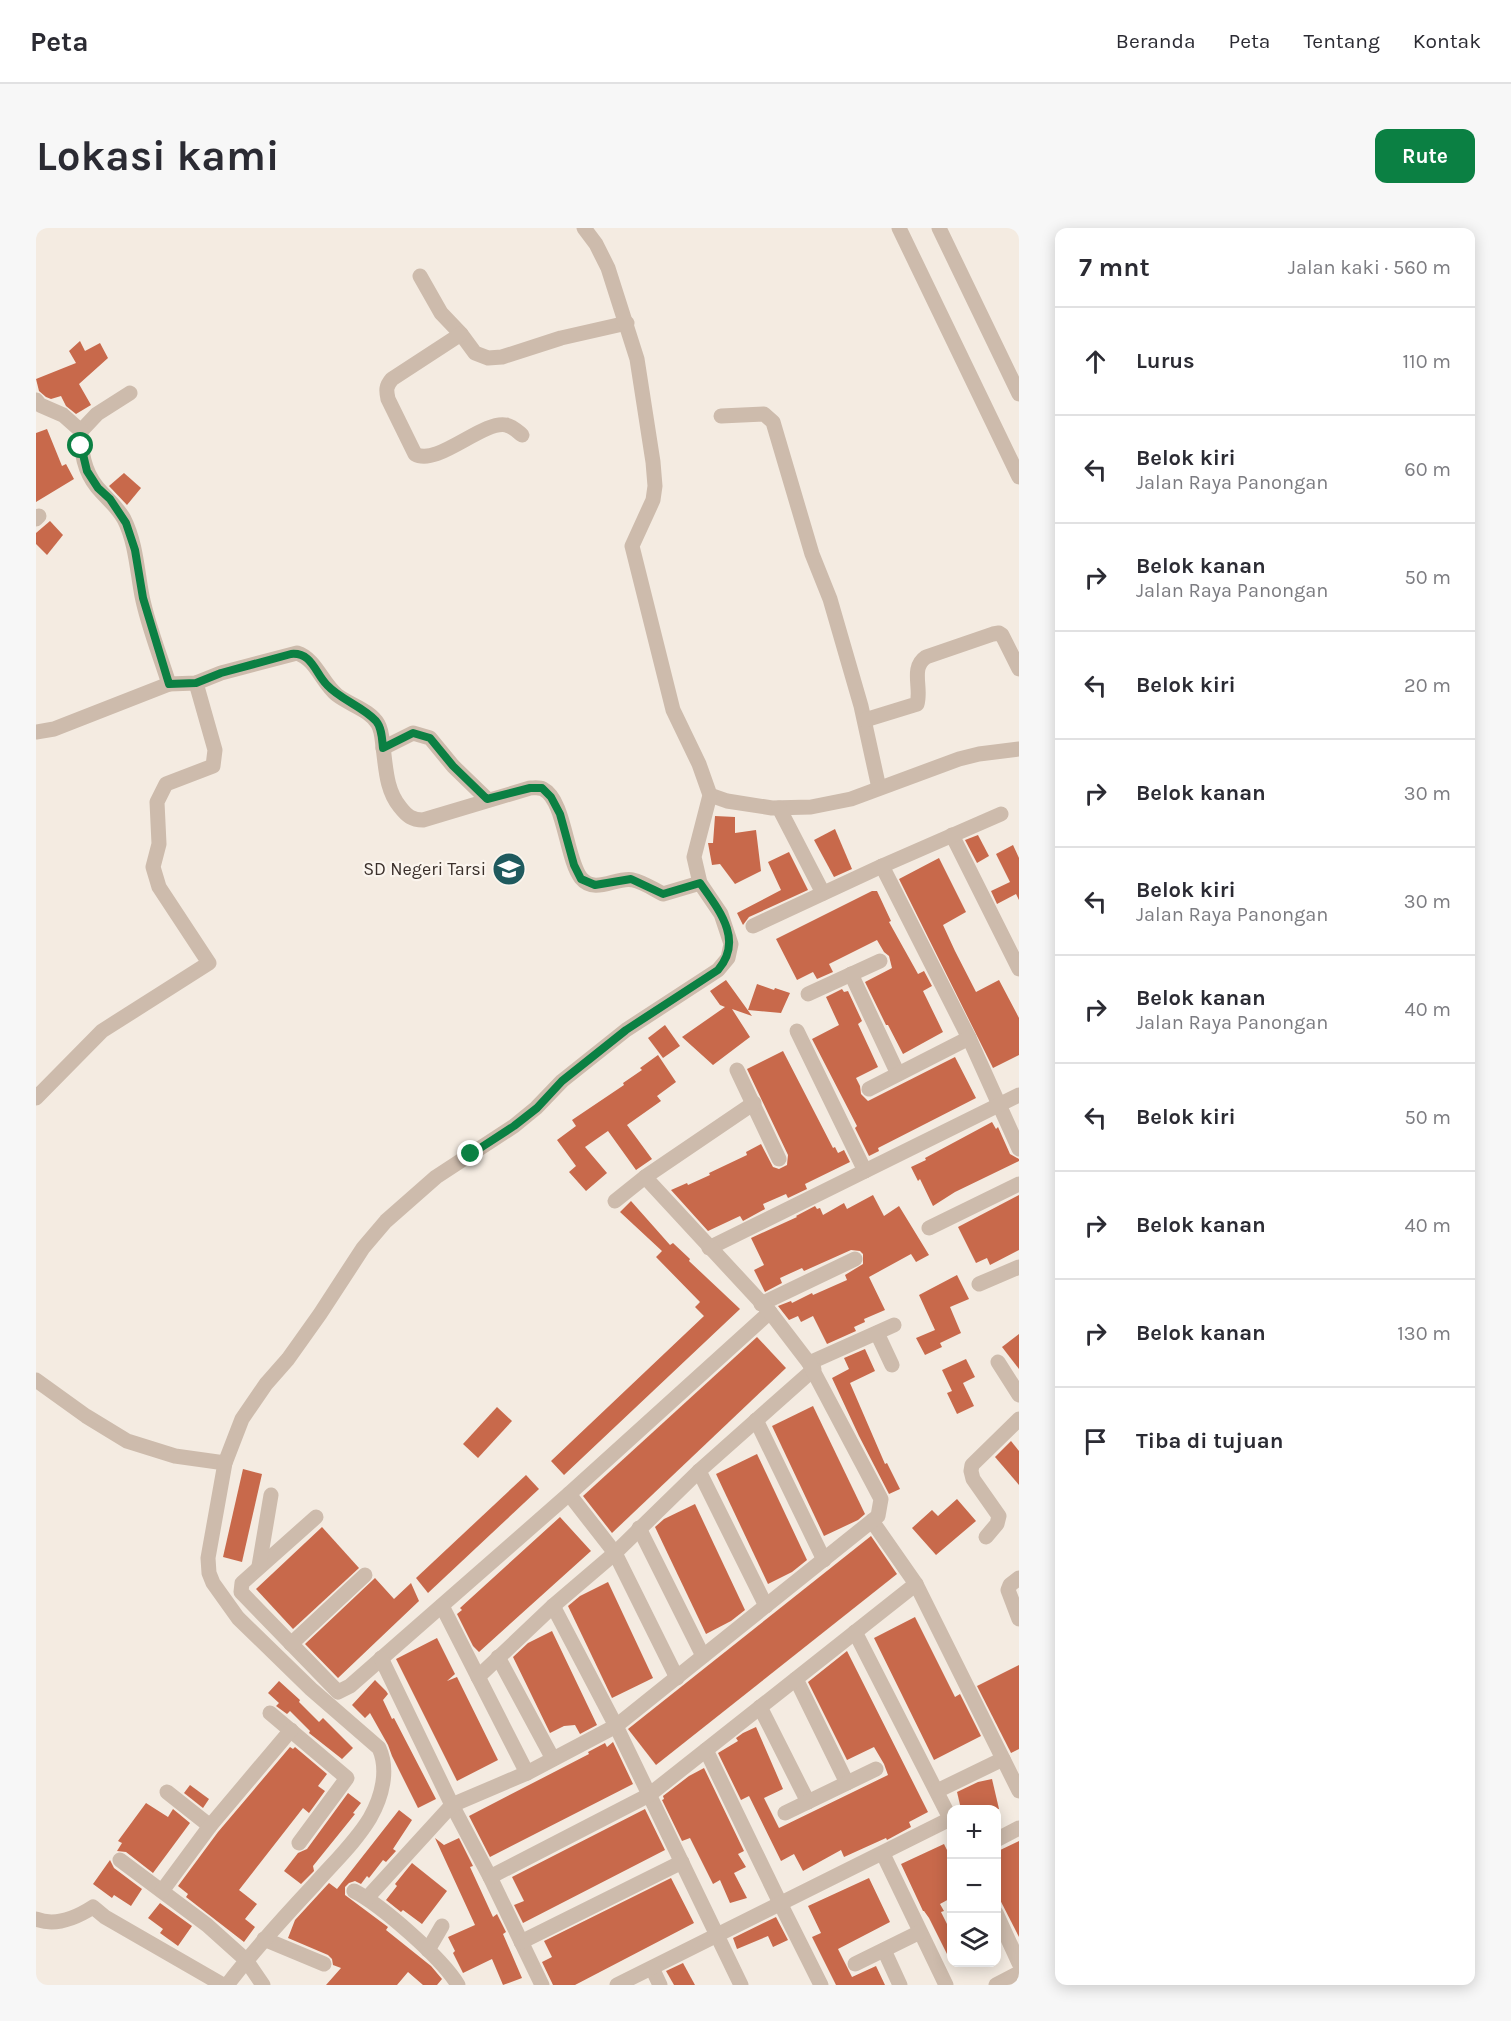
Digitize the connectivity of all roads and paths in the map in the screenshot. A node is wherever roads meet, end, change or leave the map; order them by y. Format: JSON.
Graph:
{"nodes":[{"id":1,"x":584,"y":228,"type":"edge"},
{"id":2,"x":899,"y":228,"type":"edge"},
{"id":3,"x":939,"y":228,"type":"edge"},
{"id":4,"x":420,"y":276,"type":"dead end"},
{"id":5,"x":627,"y":323,"type":"junction"},
{"id":6,"x":461,"y":334,"type":"junction"},
{"id":7,"x":130,"y":393,"type":"dead end"},
{"id":8,"x":1019,"y":394,"type":"edge"},
{"id":9,"x":36,"y":400,"type":"edge"},
{"id":10,"x":721,"y":416,"type":"dead end"},
{"id":11,"x":81,"y":431,"type":"junction"},
{"id":12,"x":522,"y":435,"type":"dead end"},
{"id":13,"x":1019,"y":477,"type":"edge"},
{"id":14,"x":1019,"y":669,"type":"edge"},
{"id":15,"x":196,"y":683,"type":"junction"},
{"id":16,"x":169,"y":684,"type":"junction"},
{"id":17,"x":865,"y":720,"type":"junction"},
{"id":18,"x":36,"y":732,"type":"edge"},
{"id":19,"x":383,"y":748,"type":"junction"},
{"id":20,"x":1019,"y":749,"type":"edge"},
{"id":21,"x":879,"y":788,"type":"junction"},
{"id":22,"x":710,"y":795,"type":"junction"},
{"id":23,"x":487,"y":799,"type":"junction"},
{"id":24,"x":779,"y":808,"type":"junction"},
{"id":25,"x":1001,"y":814,"type":"dead end"},
{"id":26,"x":952,"y":835,"type":"junction"},
{"id":27,"x":882,"y":866,"type":"junction"},
{"id":28,"x":700,"y":883,"type":"junction"},
{"id":29,"x":823,"y":893,"type":"junction"},
{"id":30,"x":753,"y":926,"type":"dead end"},
{"id":31,"x":880,"y":961,"type":"dead end"},
{"id":32,"x":1019,"y":969,"type":"edge"},
{"id":33,"x":851,"y":974,"type":"junction"},
{"id":34,"x":808,"y":994,"type":"dead end"},
{"id":35,"x":796,"y":1031,"type":"dead end"},
{"id":36,"x":969,"y":1038,"type":"junction"},
{"id":37,"x":737,"y":1070,"type":"dead end"},
{"id":38,"x":898,"y":1074,"type":"junction"},
{"id":39,"x":869,"y":1089,"type":"dead end"},
{"id":40,"x":1019,"y":1095,"type":"edge"},
{"id":41,"x":36,"y":1098,"type":"edge"},
{"id":42,"x":754,"y":1103,"type":"junction"},
{"id":43,"x":999,"y":1106,"type":"junction"},
{"id":44,"x":1019,"y":1149,"type":"edge"},
{"id":45,"x":779,"y":1160,"type":"dead end"},
{"id":46,"x":865,"y":1172,"type":"junction"},
{"id":47,"x":645,"y":1177,"type":"junction"},
{"id":48,"x":1019,"y":1184,"type":"edge"},
{"id":49,"x":615,"y":1201,"type":"dead end"},
{"id":50,"x":929,"y":1228,"type":"dead end"},
{"id":51,"x":709,"y":1248,"type":"junction"},
{"id":52,"x":855,"y":1259,"type":"dead end"},
{"id":53,"x":1019,"y":1267,"type":"edge"},
{"id":54,"x":979,"y":1284,"type":"dead end"},
{"id":55,"x":766,"y":1308,"type":"junction"},
{"id":56,"x":894,"y":1325,"type":"dead end"},
{"id":57,"x":877,"y":1334,"type":"junction"},
{"id":58,"x":998,"y":1362,"type":"dead end"},
{"id":59,"x":891,"y":1365,"type":"dead end"},
{"id":60,"x":812,"y":1366,"type":"junction"},
{"id":61,"x":36,"y":1380,"type":"edge"},
{"id":62,"x":1019,"y":1395,"type":"edge"},
{"id":63,"x":1019,"y":1419,"type":"edge"},
{"id":64,"x":756,"y":1420,"type":"junction"},
{"id":65,"x":225,"y":1463,"type":"junction"},
{"id":66,"x":699,"y":1471,"type":"junction"},
{"id":67,"x":568,"y":1494,"type":"junction"},
{"id":68,"x":271,"y":1495,"type":"dead end"},
{"id":69,"x":316,"y":1517,"type":"dead end"},
{"id":70,"x":872,"y":1521,"type":"junction"},
{"id":71,"x":639,"y":1528,"type":"junction"},
{"id":72,"x":986,"y":1537,"type":"dead end"},
{"id":73,"x":615,"y":1553,"type":"junction"},
{"id":74,"x":824,"y":1560,"type":"junction"},
{"id":75,"x":259,"y":1566,"type":"junction"},
{"id":76,"x":365,"y":1575,"type":"dead end"},
{"id":77,"x":1019,"y":1578,"type":"edge"},
{"id":78,"x":916,"y":1584,"type":"junction"},
{"id":79,"x":442,"y":1606,"type":"junction"},
{"id":80,"x":553,"y":1606,"type":"junction"},
{"id":81,"x":766,"y":1606,"type":"junction"},
{"id":82,"x":1019,"y":1619,"type":"edge"},
{"id":83,"x":855,"y":1632,"type":"junction"},
{"id":84,"x":291,"y":1644,"type":"junction"},
{"id":85,"x":703,"y":1656,"type":"junction"},
{"id":86,"x":498,"y":1657,"type":"junction"},
{"id":87,"x":381,"y":1658,"type":"junction"},
{"id":88,"x":478,"y":1677,"type":"junction"},
{"id":89,"x":677,"y":1677,"type":"junction"},
{"id":90,"x":796,"y":1679,"type":"junction"},
{"id":91,"x":760,"y":1707,"type":"junction"},
{"id":92,"x":270,"y":1713,"type":"dead end"},
{"id":93,"x":616,"y":1726,"type":"junction"},
{"id":94,"x":291,"y":1730,"type":"junction"},
{"id":95,"x":706,"y":1750,"type":"junction"},
{"id":96,"x":553,"y":1759,"type":"junction"},
{"id":97,"x":1003,"y":1759,"type":"junction"},
{"id":98,"x":876,"y":1769,"type":"dead end"},
{"id":99,"x":527,"y":1773,"type":"junction"},
{"id":100,"x":847,"y":1783,"type":"junction"},
{"id":101,"x":937,"y":1791,"type":"junction"},
{"id":102,"x":1019,"y":1791,"type":"edge"},
{"id":103,"x":167,"y":1792,"type":"dead end"},
{"id":104,"x":649,"y":1795,"type":"junction"},
{"id":105,"x":808,"y":1802,"type":"junction"},
{"id":106,"x":452,"y":1805,"type":"junction"},
{"id":107,"x":947,"y":1812,"type":"edge"},
{"id":108,"x":785,"y":1813,"type":"dead end"},
{"id":109,"x":947,"y":1822,"type":"edge"},
{"id":110,"x":210,"y":1826,"type":"junction"},
{"id":111,"x":1019,"y":1828,"type":"edge"},
{"id":112,"x":1001,"y":1837,"type":"edge"},
{"id":113,"x":299,"y":1844,"type":"dead end"},
{"id":114,"x":883,"y":1854,"type":"junction"},
{"id":115,"x":120,"y":1860,"type":"dead end"},
{"id":116,"x":682,"y":1862,"type":"junction"},
{"id":117,"x":490,"y":1877,"type":"junction"},
{"id":118,"x":162,"y":1891,"type":"junction"},
{"id":119,"x":780,"y":1905,"type":"junction"},
{"id":120,"x":36,"y":1919,"type":"edge"},
{"id":121,"x":1001,"y":1924,"type":"edge"},
{"id":122,"x":442,"y":1926,"type":"dead end"},
{"id":123,"x":920,"y":1932,"type":"junction"},
{"id":124,"x":717,"y":1937,"type":"junction"},
{"id":125,"x":264,"y":1939,"type":"junction"},
{"id":126,"x":521,"y":1942,"type":"junction"},
{"id":127,"x":428,"y":1950,"type":"junction"},
{"id":128,"x":884,"y":1950,"type":"junction"},
{"id":129,"x":246,"y":1960,"type":"junction"},
{"id":130,"x":1019,"y":1963,"type":"edge"},
{"id":131,"x":324,"y":1964,"type":"dead end"},
{"id":132,"x":855,"y":1964,"type":"dead end"},
{"id":133,"x":652,"y":1968,"type":"junction"},
{"id":134,"x":1019,"y":1973,"type":"edge"},
{"id":135,"x":539,"y":1984,"type":"edge"},
{"id":136,"x":225,"y":1985,"type":"edge"},
{"id":137,"x":263,"y":1985,"type":"edge"},
{"id":138,"x":458,"y":1985,"type":"edge"},
{"id":139,"x":618,"y":1985,"type":"edge"},
{"id":140,"x":660,"y":1985,"type":"edge"},
{"id":141,"x":741,"y":1985,"type":"edge"},
{"id":142,"x":821,"y":1985,"type":"edge"},
{"id":143,"x":900,"y":1985,"type":"edge"},
{"id":144,"x":946,"y":1985,"type":"edge"},
{"id":145,"x":996,"y":1985,"type":"edge"}],
"edges":[{"from":1,"to":5,"type":"street"},
{"from":2,"to":13,"type":"street"},
{"from":3,"to":8,"type":"street"},
{"from":4,"to":6,"type":"street"},
{"from":5,"to":6,"type":"street"},
{"from":5,"to":22,"type":"street"},
{"from":6,"to":12,"type":"street"},
{"from":7,"to":11,"type":"street"},
{"from":9,"to":11,"type":"street"},
{"from":10,"to":17,"type":"street"},
{"from":11,"to":16,"type":"street"},
{"from":14,"to":17,"type":"street"},
{"from":15,"to":16,"type":"street"},
{"from":15,"to":19,"type":"street"},
{"from":15,"to":41,"type":"street"},
{"from":16,"to":18,"type":"street"},
{"from":17,"to":21,"type":"street"},
{"from":19,"to":23,"type":"street"},
{"from":19,"to":23,"type":"street"},
{"from":20,"to":21,"type":"street"},
{"from":21,"to":24,"type":"street"},
{"from":22,"to":24,"type":"street"},
{"from":22,"to":28,"type":"street"},
{"from":23,"to":28,"type":"street"},
{"from":24,"to":29,"type":"street"},
{"from":25,"to":26,"type":"street"},
{"from":26,"to":27,"type":"street"},
{"from":26,"to":32,"type":"street"},
{"from":27,"to":29,"type":"street"},
{"from":27,"to":36,"type":"street"},
{"from":28,"to":65,"type":"street"},
{"from":29,"to":30,"type":"street"},
{"from":31,"to":33,"type":"street"},
{"from":33,"to":34,"type":"street"},
{"from":33,"to":38,"type":"street"},
{"from":35,"to":46,"type":"street"},
{"from":36,"to":38,"type":"street"},
{"from":36,"to":43,"type":"street"},
{"from":37,"to":42,"type":"street"},
{"from":38,"to":39,"type":"street"},
{"from":40,"to":43,"type":"street"},
{"from":42,"to":45,"type":"street"},
{"from":42,"to":47,"type":"street"},
{"from":43,"to":44,"type":"street"},
{"from":43,"to":46,"type":"street"},
{"from":46,"to":51,"type":"street"},
{"from":47,"to":49,"type":"street"},
{"from":47,"to":51,"type":"street"},
{"from":48,"to":50,"type":"street"},
{"from":51,"to":55,"type":"street"},
{"from":52,"to":55,"type":"street"},
{"from":53,"to":54,"type":"street"},
{"from":55,"to":60,"type":"street"},
{"from":55,"to":67,"type":"street"},
{"from":56,"to":57,"type":"street"},
{"from":57,"to":59,"type":"street"},
{"from":57,"to":60,"type":"street"},
{"from":58,"to":62,"type":"street"},
{"from":60,"to":64,"type":"street"},
{"from":60,"to":70,"type":"street"},
{"from":61,"to":65,"type":"street"},
{"from":63,"to":72,"type":"street"},
{"from":64,"to":66,"type":"street"},
{"from":64,"to":74,"type":"street"},
{"from":65,"to":125,"type":"street"},
{"from":66,"to":71,"type":"street"},
{"from":66,"to":81,"type":"street"},
{"from":67,"to":73,"type":"street"},
{"from":67,"to":79,"type":"street"},
{"from":68,"to":75,"type":"street"},
{"from":69,"to":75,"type":"street"},
{"from":70,"to":74,"type":"street"},
{"from":70,"to":78,"type":"street"},
{"from":71,"to":73,"type":"street"},
{"from":71,"to":85,"type":"street"},
{"from":73,"to":80,"type":"street"},
{"from":73,"to":89,"type":"street"},
{"from":74,"to":81,"type":"street"},
{"from":75,"to":84,"type":"street"},
{"from":76,"to":84,"type":"street"},
{"from":77,"to":82,"type":"street"},
{"from":78,"to":83,"type":"street"},
{"from":78,"to":97,"type":"street"},
{"from":79,"to":87,"type":"street"},
{"from":79,"to":88,"type":"street"},
{"from":80,"to":86,"type":"street"},
{"from":80,"to":93,"type":"street"},
{"from":81,"to":85,"type":"street"},
{"from":83,"to":90,"type":"street"},
{"from":83,"to":101,"type":"street"},
{"from":84,"to":87,"type":"street"},
{"from":85,"to":89,"type":"street"},
{"from":86,"to":88,"type":"street"},
{"from":86,"to":96,"type":"street"},
{"from":87,"to":106,"type":"street"},
{"from":88,"to":99,"type":"street"},
{"from":89,"to":93,"type":"street"},
{"from":90,"to":91,"type":"street"},
{"from":90,"to":100,"type":"street"},
{"from":91,"to":95,"type":"street"},
{"from":91,"to":105,"type":"street"},
{"from":92,"to":94,"type":"street"},
{"from":93,"to":96,"type":"street"},
{"from":93,"to":104,"type":"street"},
{"from":94,"to":110,"type":"street"},
{"from":94,"to":113,"type":"street"},
{"from":95,"to":104,"type":"street"},
{"from":95,"to":119,"type":"street"},
{"from":96,"to":99,"type":"street"},
{"from":97,"to":101,"type":"street"},
{"from":97,"to":102,"type":"street"},
{"from":98,"to":100,"type":"street"},
{"from":99,"to":106,"type":"street"},
{"from":100,"to":105,"type":"street"},
{"from":101,"to":107,"type":"street"},
{"from":103,"to":110,"type":"street"},
{"from":104,"to":116,"type":"street"},
{"from":104,"to":117,"type":"street"},
{"from":105,"to":108,"type":"street"},
{"from":106,"to":117,"type":"street"},
{"from":106,"to":127,"type":"street"},
{"from":109,"to":114,"type":"street"},
{"from":110,"to":118,"type":"street"},
{"from":111,"to":112,"type":"street"},
{"from":114,"to":119,"type":"street"},
{"from":114,"to":123,"type":"street"},
{"from":115,"to":118,"type":"street"},
{"from":116,"to":124,"type":"street"},
{"from":116,"to":126,"type":"street"},
{"from":117,"to":126,"type":"street"},
{"from":118,"to":129,"type":"street"},
{"from":119,"to":124,"type":"street"},
{"from":119,"to":142,"type":"street"},
{"from":120,"to":136,"type":"street"},
{"from":121,"to":130,"type":"street"},
{"from":122,"to":127,"type":"street"},
{"from":123,"to":128,"type":"street"},
{"from":123,"to":144,"type":"street"},
{"from":124,"to":133,"type":"street"},
{"from":124,"to":141,"type":"street"},
{"from":125,"to":129,"type":"street"},
{"from":125,"to":131,"type":"street"},
{"from":126,"to":135,"type":"street"},
{"from":127,"to":138,"type":"street"},
{"from":128,"to":132,"type":"street"},
{"from":128,"to":143,"type":"street"},
{"from":129,"to":136,"type":"street"},
{"from":129,"to":137,"type":"street"},
{"from":133,"to":139,"type":"street"},
{"from":133,"to":140,"type":"street"},
{"from":134,"to":145,"type":"street"}]}
